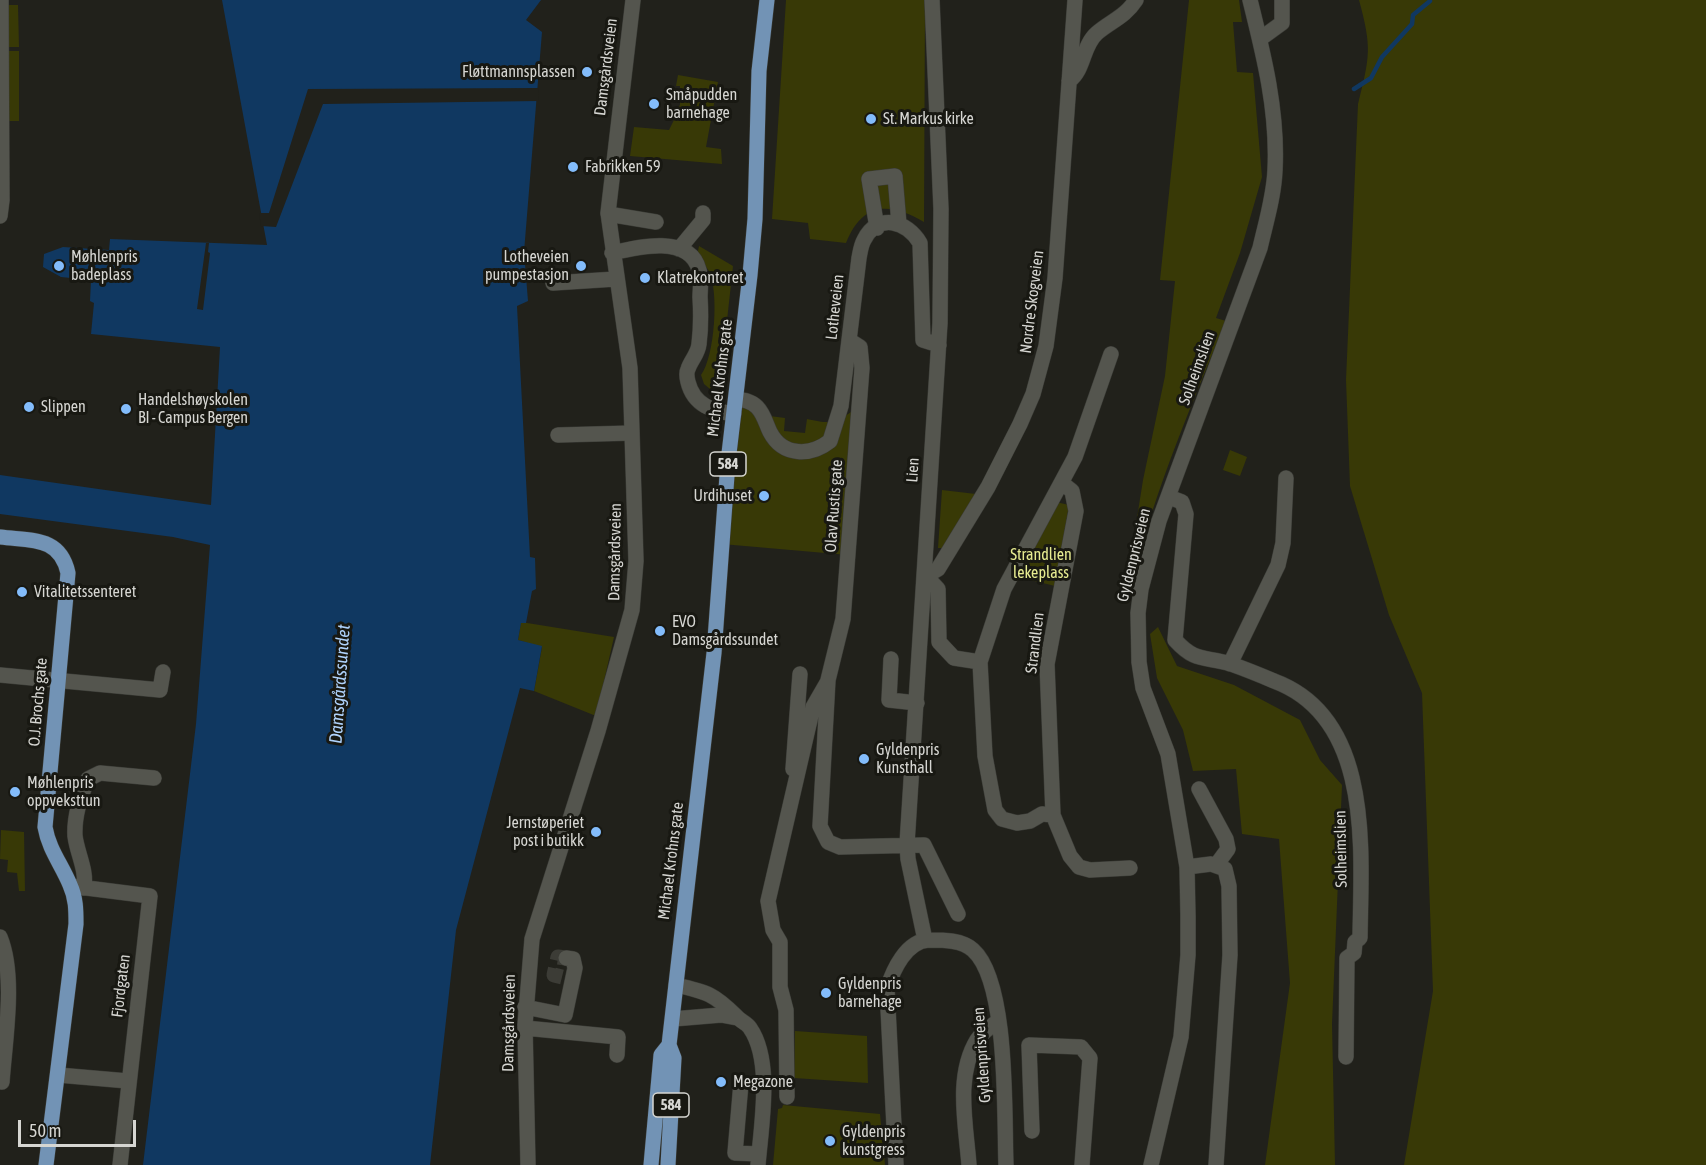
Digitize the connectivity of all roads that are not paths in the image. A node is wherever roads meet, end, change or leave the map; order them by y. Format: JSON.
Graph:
{"nodes":[{"id":1,"x":1,"y":0,"type":"edge"},
{"id":2,"x":633,"y":0,"type":"edge"},
{"id":3,"x":767,"y":0,"type":"edge"},
{"id":4,"x":932,"y":0,"type":"edge"},
{"id":5,"x":1075,"y":0,"type":"edge"},
{"id":6,"x":1136,"y":0,"type":"edge"},
{"id":7,"x":1250,"y":0,"type":"edge"},
{"id":8,"x":1282,"y":0,"type":"edge"},
{"id":9,"x":1260,"y":39,"type":"junction"},
{"id":10,"x":1069,"y":81,"type":"junction"},
{"id":11,"x":703,"y":213,"type":"dead end"},
{"id":12,"x":608,"y":214,"type":"junction"},
{"id":13,"x":0,"y":216,"type":"edge"},
{"id":14,"x":656,"y":222,"type":"dead end"},
{"id":15,"x":900,"y":224,"type":"junction"},
{"id":16,"x":877,"y":228,"type":"junction"},
{"id":17,"x":679,"y":249,"type":"junction"},
{"id":18,"x":612,"y":253,"type":"junction"},
{"id":19,"x":616,"y":279,"type":"junction"},
{"id":20,"x":553,"y":283,"type":"dead end"},
{"id":21,"x":849,"y":340,"type":"junction"},
{"id":22,"x":939,"y":345,"type":"junction"},
{"id":23,"x":1111,"y":354,"type":"dead end"},
{"id":24,"x":735,"y":407,"type":"junction"},
{"id":25,"x":632,"y":433,"type":"junction"},
{"id":26,"x":558,"y":435,"type":"dead end"},
{"id":27,"x":1287,"y":478,"type":"dead end"},
{"id":28,"x":1062,"y":483,"type":"junction"},
{"id":29,"x":1169,"y":497,"type":"junction"},
{"id":30,"x":0,"y":537,"type":"edge"},
{"id":31,"x":926,"y":576,"type":"junction"},
{"id":32,"x":891,"y":658,"type":"dead end"},
{"id":33,"x":980,"y":662,"type":"junction"},
{"id":34,"x":1230,"y":664,"type":"junction"},
{"id":35,"x":163,"y":672,"type":"dead end"},
{"id":36,"x":800,"y":674,"type":"dead end"},
{"id":37,"x":0,"y":675,"type":"edge"},
{"id":38,"x":58,"y":680,"type":"junction"},
{"id":39,"x":828,"y":680,"type":"junction"},
{"id":40,"x":917,"y":703,"type":"junction"},
{"id":41,"x":154,"y":778,"type":"dead end"},
{"id":42,"x":794,"y":787,"type":"junction"},
{"id":43,"x":1199,"y":789,"type":"dead end"},
{"id":44,"x":1053,"y":815,"type":"junction"},
{"id":45,"x":908,"y":844,"type":"junction"},
{"id":46,"x":1217,"y":864,"type":"junction"},
{"id":47,"x":1187,"y":867,"type":"junction"},
{"id":48,"x":1130,"y":868,"type":"dead end"},
{"id":49,"x":78,"y":887,"type":"junction"},
{"id":50,"x":958,"y":914,"type":"dead end"},
{"id":51,"x":0,"y":937,"type":"edge"},
{"id":52,"x":925,"y":940,"type":"junction"},
{"id":53,"x":566,"y":958,"type":"tunnel mouth"},
{"id":54,"x":676,"y":986,"type":"junction"},
{"id":55,"x":525,"y":1007,"type":"junction"},
{"id":56,"x":673,"y":1018,"type":"junction"},
{"id":57,"x":737,"y":1018,"type":"junction"},
{"id":58,"x":998,"y":1021,"type":"junction"},
{"id":59,"x":525,"y":1028,"type":"junction"},
{"id":60,"x":669,"y":1045,"type":"junction"},
{"id":61,"x":616,"y":1055,"type":"dead end"},
{"id":62,"x":1346,"y":1057,"type":"dead end"},
{"id":63,"x":58,"y":1075,"type":"junction"},
{"id":64,"x":128,"y":1081,"type":"junction"},
{"id":65,"x":2,"y":1082,"type":"dead end"},
{"id":66,"x":741,"y":1083,"type":"dead end"},
{"id":67,"x":787,"y":1096,"type":"dead end"},
{"id":68,"x":1032,"y":1131,"type":"dead end"},
{"id":69,"x":759,"y":1159,"type":"edge"},
{"id":70,"x":120,"y":1162,"type":"edge"},
{"id":71,"x":46,"y":1165,"type":"edge"},
{"id":72,"x":528,"y":1165,"type":"edge"},
{"id":73,"x":651,"y":1165,"type":"edge"},
{"id":74,"x":668,"y":1165,"type":"edge"},
{"id":75,"x":896,"y":1165,"type":"edge"},
{"id":76,"x":969,"y":1165,"type":"edge"},
{"id":77,"x":1006,"y":1165,"type":"edge"},
{"id":78,"x":1082,"y":1165,"type":"edge"},
{"id":79,"x":1150,"y":1165,"type":"edge"},
{"id":80,"x":1216,"y":1165,"type":"edge"}],
"edges":[{"from":1,"to":13,"type":"street"},
{"from":2,"to":12,"type":"street","name":"Damsgårdsveien"},
{"from":3,"to":24,"type":"main road","name":"Michael Krohns gate","number":"584"},
{"from":4,"to":22,"type":"street","name":"Lien"},
{"from":5,"to":10,"type":"street","name":"Nordre Skogveien"},
{"from":6,"to":10,"type":"street"},
{"from":7,"to":9,"type":"street","name":"Solheimslien"},
{"from":8,"to":9,"type":"street"},
{"from":9,"to":29,"type":"street","name":"Solheimslien"},
{"from":10,"to":31,"type":"street","name":"Nordre Skogveien"},
{"from":11,"to":17,"type":"street"},
{"from":12,"to":14,"type":"street"},
{"from":12,"to":18,"type":"street","name":"Damsgårdsveien"},
{"from":15,"to":16,"type":"street"},
{"from":15,"to":16,"type":"street"},
{"from":15,"to":22,"type":"street"},
{"from":16,"to":21,"type":"street","name":"Lotheveien"},
{"from":17,"to":18,"type":"street"},
{"from":17,"to":24,"type":"street","name":"Lotheveien"},
{"from":18,"to":19,"type":"street","name":"Damsgårdsveien"},
{"from":19,"to":20,"type":"street"},
{"from":19,"to":25,"type":"street","name":"Damsgårdsveien"},
{"from":21,"to":24,"type":"street","name":"Lotheveien"},
{"from":21,"to":39,"type":"street","name":"Olav Rustis gate"},
{"from":22,"to":31,"type":"street","name":"Lien"},
{"from":23,"to":28,"type":"street"},
{"from":24,"to":54,"type":"main road","name":"Michael Krohns gate","number":"584"},
{"from":25,"to":26,"type":"street"},
{"from":25,"to":55,"type":"street","name":"Damsgårdsveien"},
{"from":27,"to":34,"type":"street"},
{"from":28,"to":33,"type":"street"},
{"from":28,"to":44,"type":"street","name":"Strandlien"},
{"from":29,"to":34,"type":"street","name":"Solheimslien"},
{"from":29,"to":47,"type":"street","name":"Gyldenprisveien"},
{"from":30,"to":38,"type":"main road","name":"O.J. Brochs gate"},
{"from":31,"to":33,"type":"street"},
{"from":31,"to":40,"type":"street","name":"Lien"},
{"from":32,"to":40,"type":"street"},
{"from":33,"to":44,"type":"street"},
{"from":34,"to":62,"type":"street","name":"Solheimslien"},
{"from":35,"to":38,"type":"street"},
{"from":36,"to":42,"type":"street"},
{"from":37,"to":38,"type":"street"},
{"from":38,"to":49,"type":"main road","name":"O.J. Brochs gate"},
{"from":39,"to":42,"type":"street","name":"Olav Rustis gate"},
{"from":39,"to":45,"type":"street","name":"Olav Rustis gate"},
{"from":40,"to":45,"type":"street","name":"Lien"},
{"from":41,"to":49,"type":"street"},
{"from":42,"to":67,"type":"street","name":"Olav Rustis gate"},
{"from":43,"to":46,"type":"street"},
{"from":44,"to":48,"type":"street","name":"Strandlien"},
{"from":45,"to":50,"type":"street"},
{"from":45,"to":52,"type":"street","name":"Lien"},
{"from":46,"to":47,"type":"street"},
{"from":46,"to":80,"type":"street"},
{"from":47,"to":79,"type":"street","name":"Gyldenprisveien"},
{"from":49,"to":63,"type":"main road","name":"O.J. Brochs gate"},
{"from":49,"to":64,"type":"street","name":"Fjordgaten"},
{"from":51,"to":65,"type":"street"},
{"from":52,"to":58,"type":"street","name":"Gyldenprisveien"},
{"from":52,"to":75,"type":"street"},
{"from":53,"to":55,"type":"street"},
{"from":54,"to":56,"type":"main road","name":"Michael Krohns gate","number":"584"},
{"from":54,"to":57,"type":"street"},
{"from":55,"to":59,"type":"street","name":"Damsgårdsveien"},
{"from":56,"to":57,"type":"street"},
{"from":56,"to":60,"type":"main road","name":"Michael Krohns gate","number":"584"},
{"from":57,"to":69,"type":"street"},
{"from":58,"to":76,"type":"street"},
{"from":58,"to":77,"type":"street","name":"Gyldenprisveien"},
{"from":59,"to":61,"type":"street"},
{"from":59,"to":72,"type":"street","name":"Damsgårdsveien"},
{"from":60,"to":73,"type":"main road","name":"Michael Krohns gate","number":"584"},
{"from":60,"to":74,"type":"main road","name":"Michael Krohns gate","number":"584"},
{"from":63,"to":64,"type":"street"},
{"from":63,"to":71,"type":"main road","name":"O.J. Brochs gate"},
{"from":64,"to":70,"type":"street","name":"Fjordgaten"},
{"from":66,"to":69,"type":"street"},
{"from":68,"to":78,"type":"street"}]}
